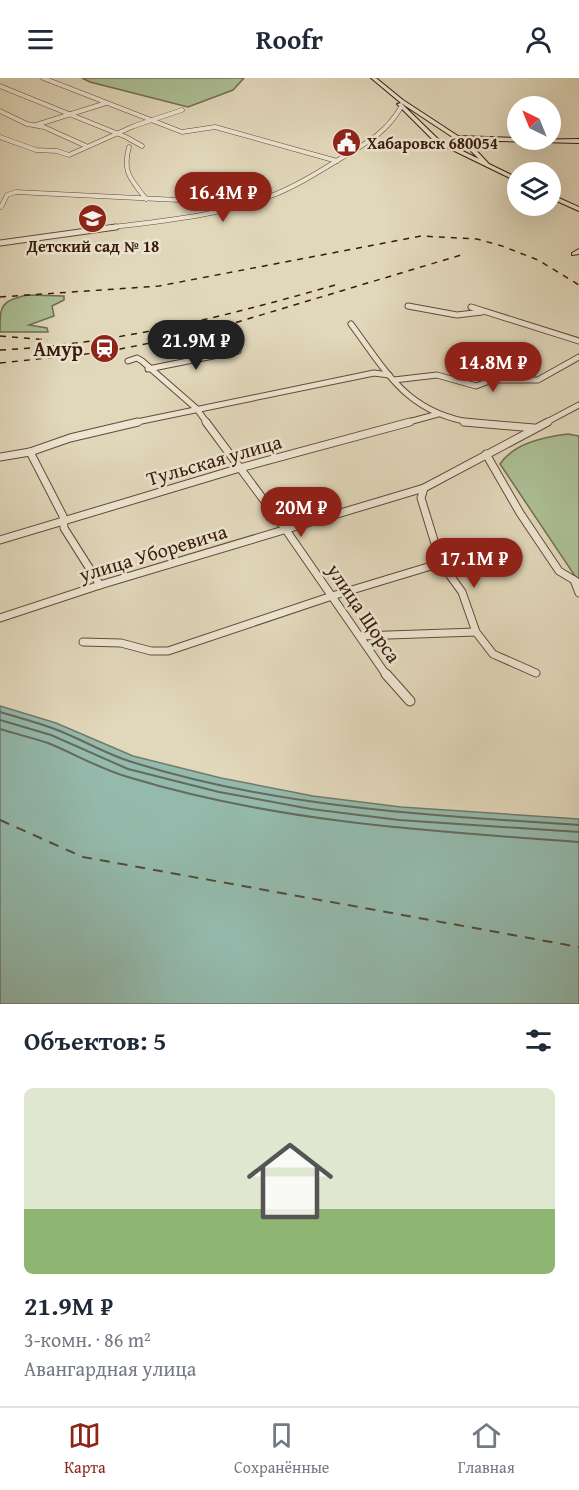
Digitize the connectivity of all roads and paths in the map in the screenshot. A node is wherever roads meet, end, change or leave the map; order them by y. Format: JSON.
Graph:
{"nodes":[{"id":1,"x":44,"y":78,"type":"edge"},
{"id":2,"x":373,"y":78,"type":"edge"},
{"id":3,"x":0,"y":86,"type":"edge"},
{"id":4,"x":395,"y":98,"type":"junction"},
{"id":5,"x":106,"y":103,"type":"junction"},
{"id":6,"x":401,"y":107,"type":"junction"},
{"id":7,"x":182,"y":110,"type":"dead end"},
{"id":8,"x":0,"y":111,"type":"edge"},
{"id":9,"x":406,"y":112,"type":"junction"},
{"id":10,"x":398,"y":113,"type":"junction"},
{"id":11,"x":68,"y":114,"type":"junction"},
{"id":12,"x":151,"y":120,"type":"junction"},
{"id":13,"x":34,"y":126,"type":"junction"},
{"id":14,"x":116,"y":133,"type":"junction"},
{"id":15,"x":0,"y":137,"type":"edge"},
{"id":16,"x":483,"y":140,"type":"junction"},
{"id":17,"x":579,"y":141,"type":"edge"},
{"id":18,"x":86,"y":146,"type":"junction"},
{"id":19,"x":142,"y":146,"type":"dead end"},
{"id":20,"x":129,"y":147,"type":"dead end"},
{"id":21,"x":472,"y":149,"type":"junction"},
{"id":22,"x":458,"y":152,"type":"junction"},
{"id":23,"x":337,"y":161,"type":"junction"},
{"id":24,"x":492,"y":168,"type":"junction"},
{"id":25,"x":507,"y":175,"type":"edge"},
{"id":26,"x":146,"y":199,"type":"junction"},
{"id":27,"x":561,"y":201,"type":"edge"},
{"id":28,"x":1,"y":207,"type":"edge"},
{"id":29,"x":579,"y":209,"type":"edge"},
{"id":30,"x":228,"y":210,"type":"junction"},
{"id":31,"x":0,"y":243,"type":"edge"},
{"id":32,"x":408,"y":306,"type":"dead end"},
{"id":33,"x":471,"y":307,"type":"dead end"},
{"id":34,"x":487,"y":312,"type":"junction"},
{"id":35,"x":351,"y":324,"type":"dead end"},
{"id":36,"x":579,"y":341,"type":"edge"},
{"id":37,"x":238,"y":351,"type":"dead end"},
{"id":38,"x":579,"y":357,"type":"edge"},
{"id":39,"x":128,"y":361,"type":"dead end"},
{"id":40,"x":148,"y":369,"type":"junction"},
{"id":41,"x":391,"y":378,"type":"junction"},
{"id":42,"x":579,"y":405,"type":"edge"},
{"id":43,"x":197,"y":409,"type":"junction"},
{"id":44,"x":438,"y":414,"type":"junction"},
{"id":45,"x":534,"y":428,"type":"junction"},
{"id":46,"x":30,"y":452,"type":"junction"},
{"id":47,"x":486,"y":454,"type":"junction"},
{"id":48,"x":0,"y":457,"type":"edge"},
{"id":49,"x":240,"y":468,"type":"junction"},
{"id":50,"x":424,"y":488,"type":"junction"},
{"id":51,"x":64,"y":522,"type":"junction"},
{"id":52,"x":286,"y":530,"type":"junction"},
{"id":53,"x":0,"y":540,"type":"edge"},
{"id":54,"x":441,"y":563,"type":"junction"},
{"id":55,"x":576,"y":581,"type":"edge"},
{"id":56,"x":100,"y":585,"type":"junction"},
{"id":57,"x":579,"y":593,"type":"edge"},
{"id":58,"x":332,"y":596,"type":"junction"},
{"id":59,"x":0,"y":618,"type":"edge"},
{"id":60,"x":476,"y":632,"type":"junction"},
{"id":61,"x":360,"y":636,"type":"junction"},
{"id":62,"x":83,"y":642,"type":"dead end"},
{"id":63,"x":536,"y":673,"type":"dead end"},
{"id":64,"x":410,"y":701,"type":"dead end"}],
"edges":[{"from":1,"to":5,"type":"street"},
{"from":2,"to":4,"type":"main road"},
{"from":3,"to":11,"type":"street"},
{"from":4,"to":6,"type":"main road"},
{"from":4,"to":16,"type":"main road"},
{"from":5,"to":11,"type":"street"},
{"from":5,"to":12,"type":"street"},
{"from":6,"to":9,"type":"main road"},
{"from":6,"to":10,"type":"street"},
{"from":7,"to":12,"type":"street"},
{"from":8,"to":13,"type":"street"},
{"from":9,"to":10,"type":"street"},
{"from":9,"to":22,"type":"main road"},
{"from":10,"to":23,"type":"street"},
{"from":11,"to":13,"type":"street"},
{"from":11,"to":14,"type":"street"},
{"from":12,"to":14,"type":"street"},
{"from":12,"to":23,"type":"street"},
{"from":13,"to":18,"type":"street"},
{"from":14,"to":18,"type":"street"},
{"from":14,"to":19,"type":"street"},
{"from":15,"to":18,"type":"street"},
{"from":16,"to":17,"type":"main road"},
{"from":16,"to":21,"type":"main road"},
{"from":20,"to":26,"type":"street"},
{"from":21,"to":22,"type":"main road"},
{"from":21,"to":24,"type":"main road"},
{"from":22,"to":24,"type":"main road"},
{"from":23,"to":30,"type":"street"},
{"from":24,"to":25,"type":"main road"},
{"from":26,"to":28,"type":"street"},
{"from":26,"to":30,"type":"street"},
{"from":27,"to":29,"type":"main road"},
{"from":30,"to":31,"type":"street"},
{"from":32,"to":34,"type":"street"},
{"from":33,"to":34,"type":"street"},
{"from":34,"to":36,"type":"street"},
{"from":35,"to":41,"type":"street"},
{"from":37,"to":40,"type":"street"},
{"from":38,"to":41,"type":"street"},
{"from":39,"to":40,"type":"street","name":"улица Щорса"},
{"from":40,"to":43,"type":"street","name":"улица Щорса"},
{"from":41,"to":43,"type":"street"},
{"from":41,"to":44,"type":"street"},
{"from":42,"to":45,"type":"street","name":"улица Уборевича"},
{"from":43,"to":46,"type":"street"},
{"from":43,"to":49,"type":"street","name":"улица Щорса"},
{"from":44,"to":45,"type":"street"},
{"from":44,"to":49,"type":"street","name":"Тульская улица"},
{"from":45,"to":47,"type":"street","name":"улица Уборевича"},
{"from":46,"to":48,"type":"street"},
{"from":46,"to":51,"type":"street"},
{"from":47,"to":50,"type":"street","name":"улица Уборевича"},
{"from":47,"to":55,"type":"street"},
{"from":49,"to":51,"type":"street","name":"Тульская улица"},
{"from":49,"to":52,"type":"street","name":"улица Щорса"},
{"from":50,"to":52,"type":"street","name":"улица Уборевича"},
{"from":50,"to":54,"type":"street"},
{"from":51,"to":53,"type":"street","name":"Тульская улица"},
{"from":51,"to":56,"type":"street"},
{"from":52,"to":56,"type":"street","name":"улица Уборевича"},
{"from":52,"to":58,"type":"street","name":"улица Щорса"},
{"from":54,"to":58,"type":"street"},
{"from":54,"to":60,"type":"street"},
{"from":55,"to":57,"type":"street"},
{"from":56,"to":59,"type":"street","name":"улица Уборевича"},
{"from":58,"to":61,"type":"street","name":"улица Щорса"},
{"from":58,"to":62,"type":"street"},
{"from":60,"to":61,"type":"street"},
{"from":60,"to":63,"type":"street"},
{"from":61,"to":64,"type":"street","name":"улица Щорса"}]}
